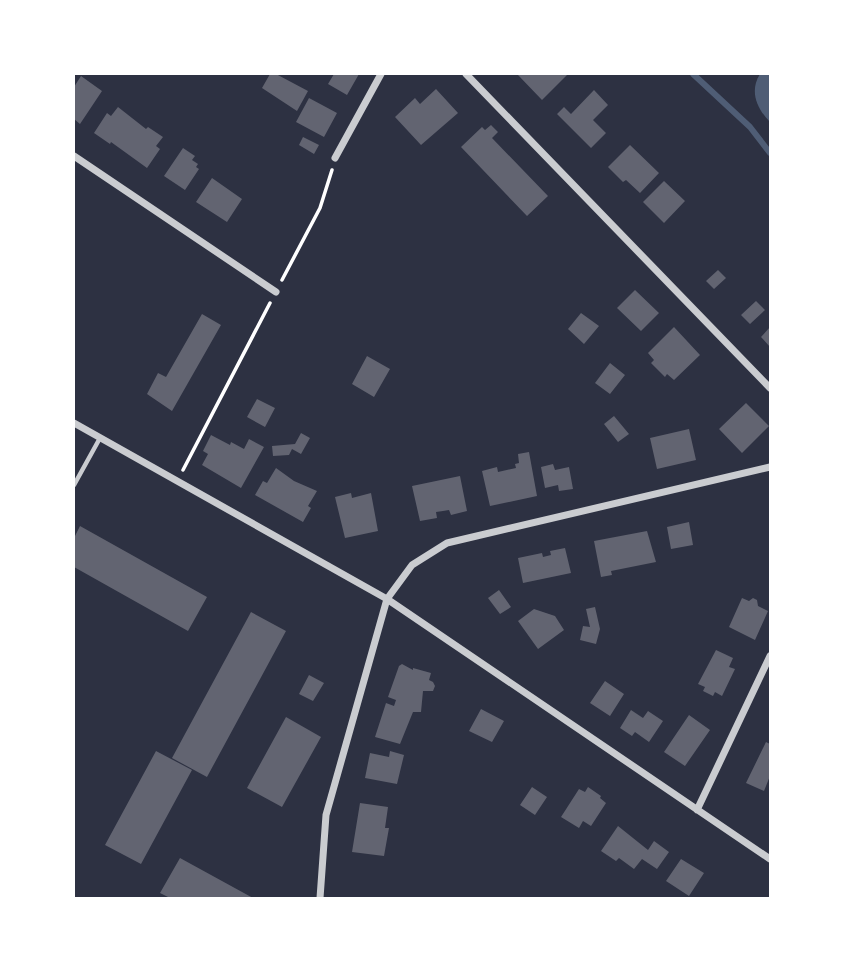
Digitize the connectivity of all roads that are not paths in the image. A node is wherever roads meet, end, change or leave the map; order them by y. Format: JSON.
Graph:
{"nodes":[{"id":1,"x":381,"y":74,"type":"edge"},
{"id":2,"x":466,"y":74,"type":"edge"},
{"id":3,"x":74,"y":156,"type":"edge"},
{"id":4,"x":335,"y":158,"type":"road end"},
{"id":5,"x":276,"y":292,"type":"road end"},
{"id":6,"x":771,"y":388,"type":"edge"},
{"id":7,"x":74,"y":423,"type":"edge"},
{"id":8,"x":100,"y":438,"type":"junction"},
{"id":9,"x":771,"y":467,"type":"edge"},
{"id":10,"x":74,"y":485,"type":"edge"},
{"id":11,"x":387,"y":599,"type":"junction"},
{"id":12,"x":771,"y":656,"type":"edge"},
{"id":13,"x":697,"y":810,"type":"junction"},
{"id":14,"x":771,"y":859,"type":"edge"},
{"id":15,"x":320,"y":898,"type":"edge"}],
"edges":[{"from":1,"to":4,"type":"street"},
{"from":2,"to":6,"type":"street"},
{"from":3,"to":5,"type":"street"},
{"from":7,"to":8,"type":"street"},
{"from":8,"to":10,"type":"lane"},
{"from":8,"to":11,"type":"street"},
{"from":9,"to":11,"type":"street"},
{"from":11,"to":13,"type":"street"},
{"from":11,"to":15,"type":"street"},
{"from":12,"to":13,"type":"street"},
{"from":13,"to":14,"type":"street"}]}
